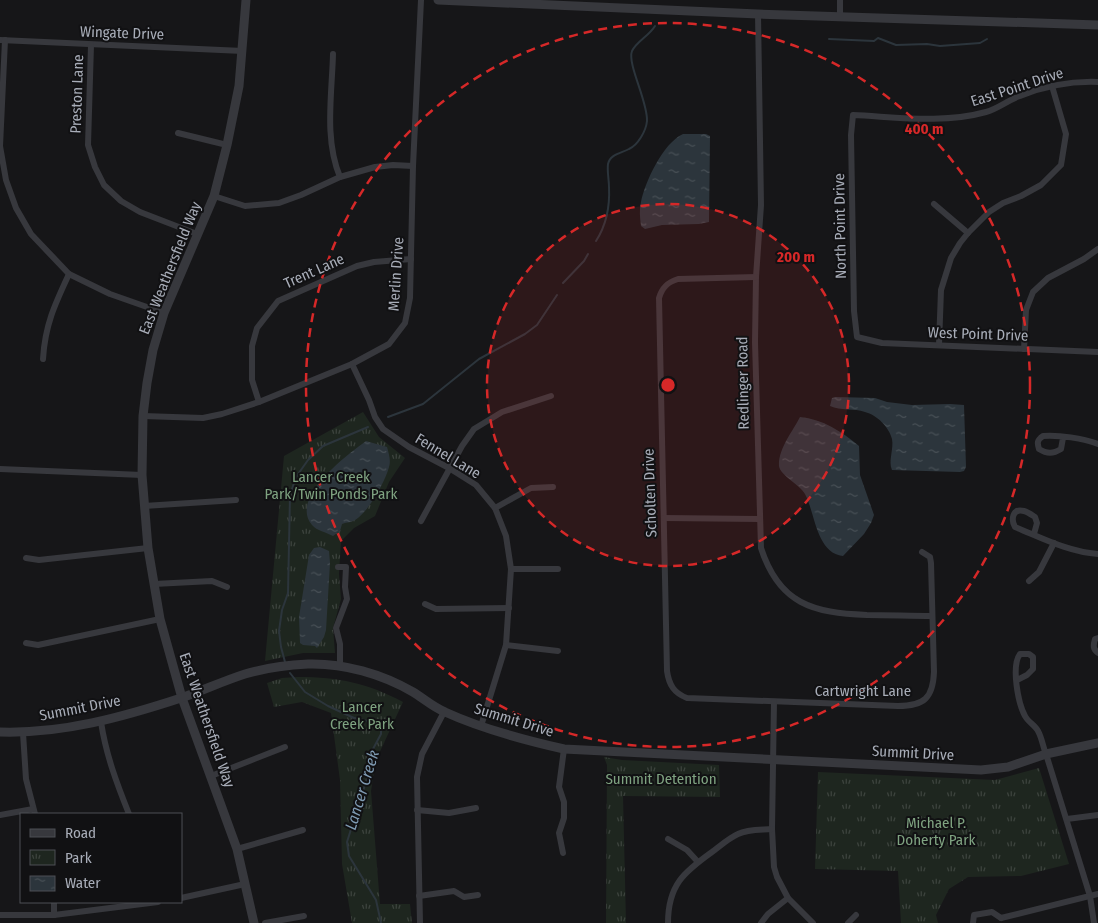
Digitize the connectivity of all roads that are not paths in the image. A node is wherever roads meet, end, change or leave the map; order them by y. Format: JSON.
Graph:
{"nodes":[{"id":1,"x":246,"y":0,"type":"edge"},
{"id":2,"x":421,"y":0,"type":"edge"},
{"id":3,"x":438,"y":0,"type":"edge"},
{"id":4,"x":840,"y":0,"type":"edge"},
{"id":5,"x":758,"y":14,"type":"junction"},
{"id":6,"x":840,"y":17,"type":"junction"},
{"id":7,"x":1098,"y":25,"type":"edge"},
{"id":8,"x":2,"y":40,"type":"edge"},
{"id":9,"x":91,"y":45,"type":"junction"},
{"id":10,"x":242,"y":51,"type":"junction"},
{"id":11,"x":333,"y":54,"type":"dead end"},
{"id":12,"x":1098,"y":82,"type":"edge"},
{"id":13,"x":1052,"y":86,"type":"junction"},
{"id":14,"x":853,"y":115,"type":"joint"},
{"id":15,"x":178,"y":133,"type":"dead end"},
{"id":16,"x":227,"y":145,"type":"junction"},
{"id":17,"x":414,"y":166,"type":"junction"},
{"id":18,"x":340,"y":177,"type":"junction"},
{"id":19,"x":214,"y":196,"type":"junction"},
{"id":20,"x":934,"y":204,"type":"dead end"},
{"id":21,"x":968,"y":232,"type":"junction"},
{"id":22,"x":197,"y":234,"type":"junction"},
{"id":23,"x":1098,"y":248,"type":"edge"},
{"id":24,"x":411,"y":259,"type":"junction"},
{"id":25,"x":69,"y":274,"type":"junction"},
{"id":26,"x":756,"y":277,"type":"junction"},
{"id":27,"x":164,"y":313,"type":"junction"},
{"id":28,"x":857,"y":337,"type":"joint"},
{"id":29,"x":939,"y":345,"type":"junction"},
{"id":30,"x":1024,"y":349,"type":"junction"},
{"id":31,"x":1098,"y":352,"type":"edge"},
{"id":32,"x":43,"y":359,"type":"dead end"},
{"id":33,"x":352,"y":364,"type":"junction"},
{"id":34,"x":551,"y":396,"type":"dead end"},
{"id":35,"x":260,"y":402,"type":"junction"},
{"id":36,"x":143,"y":416,"type":"junction"},
{"id":37,"x":1063,"y":438,"type":"dead end"},
{"id":38,"x":1098,"y":444,"type":"edge"},
{"id":39,"x":449,"y":468,"type":"junction"},
{"id":40,"x":0,"y":469,"type":"edge"},
{"id":41,"x":142,"y":474,"type":"junction"},
{"id":42,"x":553,"y":487,"type":"dead end"},
{"id":43,"x":236,"y":500,"type":"dead end"},
{"id":44,"x":144,"y":506,"type":"junction"},
{"id":45,"x":495,"y":508,"type":"junction"},
{"id":46,"x":664,"y":518,"type":"junction"},
{"id":47,"x":759,"y":519,"type":"junction"},
{"id":48,"x":421,"y":521,"type":"dead end"},
{"id":49,"x":1034,"y":534,"type":"dead end"},
{"id":50,"x":1054,"y":543,"type":"junction"},
{"id":51,"x":148,"y":548,"type":"junction"},
{"id":52,"x":922,"y":552,"type":"dead end"},
{"id":53,"x":1098,"y":554,"type":"edge"},
{"id":54,"x":26,"y":558,"type":"dead end"},
{"id":55,"x":338,"y":567,"type":"dead end"},
{"id":56,"x":511,"y":569,"type":"junction"},
{"id":57,"x":558,"y":569,"type":"dead end"},
{"id":58,"x":1029,"y":581,"type":"dead end"},
{"id":59,"x":154,"y":584,"type":"junction"},
{"id":60,"x":227,"y":587,"type":"dead end"},
{"id":61,"x":425,"y":604,"type":"dead end"},
{"id":62,"x":509,"y":608,"type":"junction"},
{"id":63,"x":932,"y":616,"type":"junction"},
{"id":64,"x":160,"y":619,"type":"junction"},
{"id":65,"x":1098,"y":638,"type":"edge"},
{"id":66,"x":26,"y":643,"type":"dead end"},
{"id":67,"x":506,"y":645,"type":"junction"},
{"id":68,"x":558,"y":651,"type":"dead end"},
{"id":69,"x":1098,"y":654,"type":"edge"},
{"id":70,"x":340,"y":665,"type":"junction"},
{"id":71,"x":1017,"y":680,"type":"dead end"},
{"id":72,"x":182,"y":698,"type":"junction"},
{"id":73,"x":774,"y":702,"type":"junction"},
{"id":74,"x":444,"y":712,"type":"junction"},
{"id":75,"x":101,"y":722,"type":"junction"},
{"id":76,"x":481,"y":726,"type":"junction"},
{"id":77,"x":0,"y":732,"type":"edge"},
{"id":78,"x":23,"y":733,"type":"junction"},
{"id":79,"x":1098,"y":744,"type":"edge"},
{"id":80,"x":285,"y":747,"type":"dead end"},
{"id":81,"x":564,"y":749,"type":"junction"},
{"id":82,"x":1046,"y":754,"type":"junction"},
{"id":83,"x":773,"y":760,"type":"junction"},
{"id":84,"x":211,"y":776,"type":"junction"},
{"id":85,"x":476,"y":808,"type":"dead end"},
{"id":86,"x":417,"y":810,"type":"junction"},
{"id":87,"x":34,"y":812,"type":"edge"},
{"id":88,"x":20,"y":813,"type":"edge"},
{"id":89,"x":129,"y":813,"type":"edge"},
{"id":90,"x":0,"y":815,"type":"edge"},
{"id":91,"x":1098,"y":815,"type":"edge"},
{"id":92,"x":1067,"y":819,"type":"junction"},
{"id":93,"x":772,"y":829,"type":"junction"},
{"id":94,"x":303,"y":830,"type":"dead end"},
{"id":95,"x":668,"y":839,"type":"dead end"},
{"id":96,"x":237,"y":849,"type":"junction"},
{"id":97,"x":563,"y":853,"type":"dead end"},
{"id":98,"x":698,"y":862,"type":"junction"},
{"id":99,"x":245,"y":884,"type":"junction"},
{"id":100,"x":1098,"y":894,"type":"edge"},
{"id":101,"x":478,"y":895,"type":"dead end"},
{"id":102,"x":419,"y":896,"type":"junction"},
{"id":103,"x":1090,"y":896,"type":"junction"},
{"id":104,"x":182,"y":898,"type":"edge"},
{"id":105,"x":788,"y":898,"type":"junction"},
{"id":106,"x":54,"y":903,"type":"edge"},
{"id":107,"x":150,"y":903,"type":"edge"},
{"id":108,"x":856,"y":914,"type":"dead end"},
{"id":109,"x":0,"y":915,"type":"edge"},
{"id":110,"x":54,"y":915,"type":"junction"},
{"id":111,"x":304,"y":916,"type":"dead end"},
{"id":112,"x":1001,"y":921,"type":"edge"},
{"id":113,"x":254,"y":923,"type":"edge"},
{"id":114,"x":265,"y":923,"type":"edge"},
{"id":115,"x":420,"y":923,"type":"edge"},
{"id":116,"x":668,"y":923,"type":"edge"},
{"id":117,"x":761,"y":923,"type":"edge"},
{"id":118,"x":813,"y":923,"type":"edge"},
{"id":119,"x":848,"y":923,"type":"edge"},
{"id":120,"x":973,"y":923,"type":"edge"},
{"id":121,"x":1094,"y":923,"type":"edge"}],
"edges":[{"from":1,"to":10,"type":"street","name":"East Weathersfield Way"},
{"from":2,"to":17,"type":"street","name":"Merlin Drive"},
{"from":3,"to":5,"type":"street"},
{"from":4,"to":6,"type":"street"},
{"from":5,"to":6,"type":"street"},
{"from":5,"to":26,"type":"street","name":"Redlinger Road"},
{"from":6,"to":7,"type":"street"},
{"from":8,"to":9,"type":"street","name":"Wingate Drive"},
{"from":8,"to":25,"type":"street"},
{"from":9,"to":10,"type":"street","name":"Wingate Drive"},
{"from":9,"to":22,"type":"street","name":"Preston Lane"},
{"from":10,"to":16,"type":"street","name":"East Weathersfield Way"},
{"from":11,"to":18,"type":"street"},
{"from":12,"to":13,"type":"street","name":"East Point Drive"},
{"from":13,"to":14,"type":"street","name":"East Point Drive"},
{"from":13,"to":21,"type":"street"},
{"from":14,"to":28,"type":"street","name":"North Point Drive"},
{"from":15,"to":16,"type":"street"},
{"from":16,"to":19,"type":"street","name":"East Weathersfield Way"},
{"from":17,"to":18,"type":"street"},
{"from":17,"to":24,"type":"street","name":"Merlin Drive"},
{"from":18,"to":19,"type":"street"},
{"from":19,"to":22,"type":"street","name":"East Weathersfield Way"},
{"from":20,"to":21,"type":"street"},
{"from":21,"to":29,"type":"street"},
{"from":22,"to":27,"type":"street","name":"East Weathersfield Way"},
{"from":23,"to":30,"type":"street"},
{"from":24,"to":33,"type":"street","name":"Merlin Drive"},
{"from":24,"to":35,"type":"street","name":"Trent Lane"},
{"from":25,"to":27,"type":"street"},
{"from":25,"to":32,"type":"street"},
{"from":26,"to":46,"type":"street","name":"Scholten Drive"},
{"from":26,"to":47,"type":"street","name":"Redlinger Road"},
{"from":27,"to":36,"type":"street","name":"East Weathersfield Way"},
{"from":28,"to":29,"type":"street","name":"West Point Drive"},
{"from":29,"to":30,"type":"street","name":"West Point Drive"},
{"from":30,"to":31,"type":"street","name":"West Point Drive"},
{"from":33,"to":35,"type":"street","name":"Merlin Drive"},
{"from":33,"to":39,"type":"street","name":"Fennel Lane"},
{"from":34,"to":39,"type":"street"},
{"from":35,"to":36,"type":"street","name":"Merlin Drive"},
{"from":36,"to":41,"type":"street","name":"East Weathersfield Way"},
{"from":37,"to":38,"type":"street"},
{"from":39,"to":45,"type":"street","name":"Fennel Lane"},
{"from":39,"to":48,"type":"street"},
{"from":40,"to":41,"type":"street"},
{"from":41,"to":44,"type":"street","name":"East Weathersfield Way"},
{"from":42,"to":45,"type":"street"},
{"from":43,"to":44,"type":"street"},
{"from":44,"to":51,"type":"street","name":"East Weathersfield Way"},
{"from":45,"to":56,"type":"street","name":"Fennel Lane"},
{"from":46,"to":47,"type":"street"},
{"from":46,"to":73,"type":"street","name":"Scholten Drive"},
{"from":47,"to":63,"type":"street","name":"Redlinger Road"},
{"from":49,"to":50,"type":"street"},
{"from":50,"to":53,"type":"street"},
{"from":50,"to":58,"type":"street"},
{"from":51,"to":54,"type":"street"},
{"from":51,"to":59,"type":"street","name":"East Weathersfield Way"},
{"from":52,"to":63,"type":"street","name":"Cartwright Lane"},
{"from":55,"to":70,"type":"street"},
{"from":56,"to":57,"type":"street"},
{"from":56,"to":62,"type":"street","name":"Fennel Lane"},
{"from":59,"to":60,"type":"street"},
{"from":59,"to":64,"type":"street","name":"East Weathersfield Way"},
{"from":61,"to":62,"type":"street"},
{"from":62,"to":67,"type":"street","name":"Fennel Lane"},
{"from":63,"to":73,"type":"street","name":"Cartwright Lane"},
{"from":64,"to":66,"type":"street"},
{"from":64,"to":72,"type":"street","name":"East Weathersfield Way"},
{"from":65,"to":69,"type":"street"},
{"from":67,"to":68,"type":"street"},
{"from":67,"to":76,"type":"street","name":"Fennel Lane"},
{"from":70,"to":72,"type":"street","name":"Summit Drive"},
{"from":70,"to":74,"type":"street","name":"Summit Drive"},
{"from":71,"to":82,"type":"street"},
{"from":72,"to":75,"type":"street","name":"Summit Drive"},
{"from":72,"to":84,"type":"street","name":"East Weathersfield Way"},
{"from":73,"to":83,"type":"street"},
{"from":74,"to":76,"type":"street","name":"Summit Drive"},
{"from":74,"to":86,"type":"street"},
{"from":75,"to":78,"type":"street","name":"Summit Drive"},
{"from":75,"to":89,"type":"street"},
{"from":76,"to":81,"type":"street","name":"Summit Drive"},
{"from":77,"to":78,"type":"street","name":"Summit Drive"},
{"from":78,"to":87,"type":"street"},
{"from":79,"to":82,"type":"street","name":"Summit Drive"},
{"from":80,"to":84,"type":"street"},
{"from":81,"to":83,"type":"street","name":"Summit Drive"},
{"from":81,"to":97,"type":"street"},
{"from":82,"to":83,"type":"street","name":"Summit Drive"},
{"from":82,"to":92,"type":"street"},
{"from":83,"to":93,"type":"street"},
{"from":84,"to":96,"type":"street","name":"East Weathersfield Way"},
{"from":85,"to":86,"type":"street"},
{"from":86,"to":102,"type":"street"},
{"from":88,"to":90,"type":"street"},
{"from":91,"to":92,"type":"street"},
{"from":92,"to":103,"type":"street"},
{"from":93,"to":98,"type":"street"},
{"from":93,"to":105,"type":"street"},
{"from":94,"to":96,"type":"street"},
{"from":95,"to":98,"type":"street"},
{"from":96,"to":99,"type":"street","name":"East Weathersfield Way"},
{"from":98,"to":116,"type":"street"},
{"from":99,"to":104,"type":"street"},
{"from":99,"to":113,"type":"street","name":"East Weathersfield Way"},
{"from":100,"to":103,"type":"street"},
{"from":101,"to":102,"type":"street"},
{"from":102,"to":115,"type":"street"},
{"from":103,"to":112,"type":"street"},
{"from":103,"to":121,"type":"street"},
{"from":105,"to":117,"type":"street"},
{"from":105,"to":118,"type":"street"},
{"from":106,"to":110,"type":"street"},
{"from":107,"to":110,"type":"street"},
{"from":108,"to":119,"type":"street"},
{"from":109,"to":110,"type":"street"},
{"from":111,"to":114,"type":"street"},
{"from":112,"to":120,"type":"street"}]}
